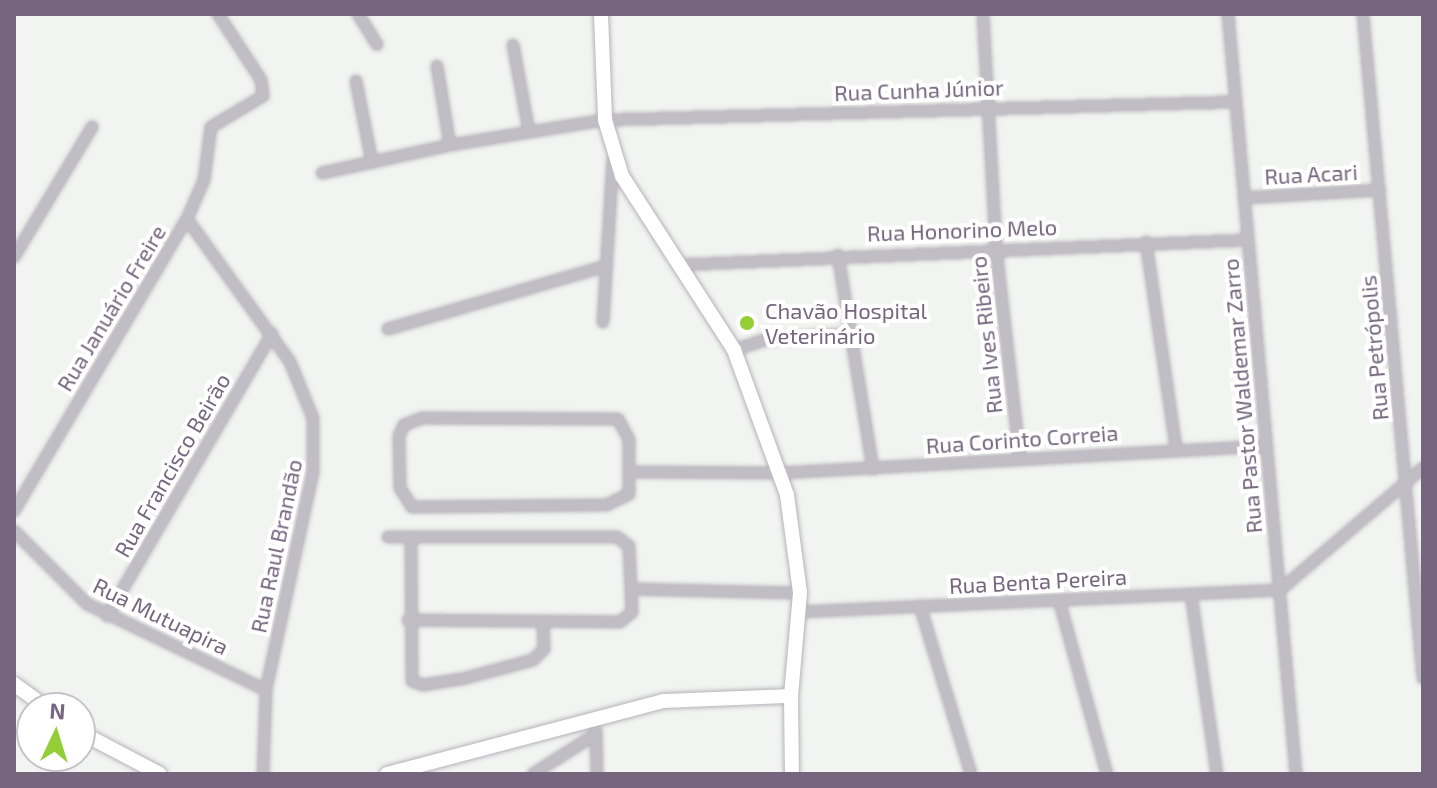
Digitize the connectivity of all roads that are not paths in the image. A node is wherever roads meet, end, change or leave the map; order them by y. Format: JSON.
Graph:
{"nodes":[{"id":1,"x":218,"y":14,"type":"edge"},
{"id":2,"x":358,"y":14,"type":"edge"},
{"id":3,"x":601,"y":14,"type":"edge"},
{"id":4,"x":983,"y":14,"type":"edge"},
{"id":5,"x":1228,"y":14,"type":"edge"},
{"id":6,"x":1363,"y":14,"type":"edge"},
{"id":7,"x":377,"y":45,"type":"dead end"},
{"id":8,"x":513,"y":45,"type":"dead end"},
{"id":9,"x":437,"y":66,"type":"dead end"},
{"id":10,"x":356,"y":81,"type":"dead end"},
{"id":11,"x":1235,"y":102,"type":"junction"},
{"id":12,"x":988,"y":107,"type":"junction"},
{"id":13,"x":605,"y":120,"type":"junction"},
{"id":14,"x":92,"y":127,"type":"dead end"},
{"id":15,"x":529,"y":131,"type":"junction"},
{"id":16,"x":450,"y":145,"type":"junction"},
{"id":17,"x":613,"y":152,"type":"junction"},
{"id":18,"x":372,"y":162,"type":"junction"},
{"id":19,"x":322,"y":173,"type":"dead end"},
{"id":20,"x":1380,"y":190,"type":"junction"},
{"id":21,"x":1244,"y":198,"type":"junction"},
{"id":22,"x":187,"y":219,"type":"junction"},
{"id":23,"x":1248,"y":240,"type":"junction"},
{"id":24,"x":1146,"y":242,"type":"junction"},
{"id":25,"x":996,"y":248,"type":"junction"},
{"id":26,"x":838,"y":255,"type":"junction"},
{"id":27,"x":14,"y":257,"type":"edge"},
{"id":28,"x":677,"y":265,"type":"junction"},
{"id":29,"x":606,"y":266,"type":"junction"},
{"id":30,"x":603,"y":322,"type":"dead end"},
{"id":31,"x":388,"y":329,"type":"dead end"},
{"id":32,"x":272,"y":334,"type":"junction"},
{"id":33,"x":851,"y":334,"type":"junction"},
{"id":34,"x":734,"y":350,"type":"junction"},
{"id":35,"x":1265,"y":446,"type":"junction"},
{"id":36,"x":1176,"y":448,"type":"junction"},
{"id":37,"x":1020,"y":460,"type":"junction"},
{"id":38,"x":1423,"y":468,"type":"edge"},
{"id":39,"x":873,"y":469,"type":"junction"},
{"id":40,"x":632,"y":472,"type":"junction"},
{"id":41,"x":781,"y":473,"type":"junction"},
{"id":42,"x":1407,"y":481,"type":"junction"},
{"id":43,"x":14,"y":511,"type":"edge"},
{"id":44,"x":14,"y":531,"type":"edge"},
{"id":45,"x":388,"y":537,"type":"dead end"},
{"id":46,"x":411,"y":537,"type":"junction"},
{"id":47,"x":632,"y":589,"type":"junction"},
{"id":48,"x":1280,"y":590,"type":"junction"},
{"id":49,"x":800,"y":593,"type":"junction"},
{"id":50,"x":1191,"y":594,"type":"junction"},
{"id":51,"x":1059,"y":600,"type":"junction"},
{"id":52,"x":920,"y":606,"type":"junction"},
{"id":53,"x":798,"y":612,"type":"junction"},
{"id":54,"x":107,"y":616,"type":"junction"},
{"id":55,"x":408,"y":620,"type":"junction"},
{"id":56,"x":543,"y":622,"type":"junction"},
{"id":57,"x":1423,"y":678,"type":"edge"},
{"id":58,"x":266,"y":690,"type":"junction"},
{"id":59,"x":791,"y":696,"type":"junction"},
{"id":60,"x":594,"y":717,"type":"junction"},
{"id":61,"x":596,"y":734,"type":"junction"},
{"id":62,"x":96,"y":740,"type":"edge"},
{"id":63,"x":160,"y":774,"type":"edge"},
{"id":64,"x":263,"y":774,"type":"edge"},
{"id":65,"x":387,"y":774,"type":"edge"},
{"id":66,"x":533,"y":774,"type":"edge"},
{"id":67,"x":597,"y":774,"type":"edge"},
{"id":68,"x":792,"y":774,"type":"edge"},
{"id":69,"x":971,"y":774,"type":"edge"},
{"id":70,"x":1107,"y":774,"type":"edge"},
{"id":71,"x":1217,"y":774,"type":"edge"},
{"id":72,"x":1296,"y":774,"type":"edge"}],
"edges":[{"from":1,"to":22,"type":"street","name":"Rua Januário Freire"},
{"from":2,"to":7,"type":"street"},
{"from":3,"to":13,"type":"main road"},
{"from":4,"to":12,"type":"street","name":"Rua Ives Ribeiro"},
{"from":5,"to":11,"type":"street","name":"Rua Pastor Waldemar Zarro"},
{"from":6,"to":20,"type":"street","name":"Rua Petrópolis"},
{"from":8,"to":15,"type":"street"},
{"from":9,"to":16,"type":"street"},
{"from":10,"to":18,"type":"street"},
{"from":11,"to":12,"type":"street","name":"Rua Cunha Júnior"},
{"from":11,"to":21,"type":"street","name":"Rua Pastor Waldemar Zarro"},
{"from":12,"to":13,"type":"street","name":"Rua Cunha Júnior"},
{"from":12,"to":25,"type":"street","name":"Rua Ives Ribeiro"},
{"from":13,"to":15,"type":"street","name":"Rua Cunha Júnior"},
{"from":13,"to":17,"type":"main road"},
{"from":14,"to":27,"type":"street"},
{"from":15,"to":16,"type":"street","name":"Rua Cunha Júnior"},
{"from":16,"to":18,"type":"street","name":"Rua Cunha Júnior"},
{"from":17,"to":28,"type":"main road"},
{"from":17,"to":29,"type":"street"},
{"from":18,"to":19,"type":"street","name":"Rua Cunha Júnior"},
{"from":20,"to":21,"type":"street","name":"Rua Acari"},
{"from":20,"to":42,"type":"street","name":"Rua Petrópolis"},
{"from":21,"to":23,"type":"street","name":"Rua Pastor Waldemar Zarro"},
{"from":22,"to":32,"type":"street","name":"Rua Raul Brandão"},
{"from":22,"to":43,"type":"street","name":"Rua Januário Freire"},
{"from":23,"to":24,"type":"street","name":"Rua Honorino Melo"},
{"from":23,"to":35,"type":"street","name":"Rua Pastor Waldemar Zarro"},
{"from":24,"to":25,"type":"street","name":"Rua Honorino Melo"},
{"from":24,"to":36,"type":"street"},
{"from":25,"to":26,"type":"street","name":"Rua Honorino Melo"},
{"from":25,"to":37,"type":"street","name":"Rua Ives Ribeiro"},
{"from":26,"to":28,"type":"street","name":"Rua Honorino Melo"},
{"from":26,"to":33,"type":"street"},
{"from":28,"to":34,"type":"main road"},
{"from":29,"to":30,"type":"street"},
{"from":29,"to":31,"type":"street"},
{"from":32,"to":54,"type":"street","name":"Rua Francisco Beirão"},
{"from":32,"to":58,"type":"street","name":"Rua Raul Brandão"},
{"from":33,"to":34,"type":"street"},
{"from":33,"to":39,"type":"street"},
{"from":34,"to":41,"type":"main road"},
{"from":35,"to":36,"type":"street","name":"Rua Corinto Correia"},
{"from":35,"to":48,"type":"street","name":"Rua Pastor Waldemar Zarro"},
{"from":36,"to":37,"type":"street","name":"Rua Corinto Correia"},
{"from":37,"to":39,"type":"street","name":"Rua Corinto Correia"},
{"from":38,"to":42,"type":"street"},
{"from":39,"to":41,"type":"street","name":"Rua Corinto Correia"},
{"from":40,"to":40,"type":"street"},
{"from":40,"to":41,"type":"street","name":"Rua Corinto Correia"},
{"from":41,"to":49,"type":"main road"},
{"from":42,"to":48,"type":"street"},
{"from":42,"to":57,"type":"street","name":"Rua Petrópolis"},
{"from":44,"to":54,"type":"street","name":"Rua Mutuapira"},
{"from":45,"to":46,"type":"street"},
{"from":46,"to":47,"type":"street"},
{"from":46,"to":55,"type":"street"},
{"from":47,"to":49,"type":"street"},
{"from":47,"to":56,"type":"street"},
{"from":48,"to":50,"type":"street","name":"Rua Benta Pereira"},
{"from":48,"to":72,"type":"street","name":"Rua Pastor Waldemar Zarro"},
{"from":49,"to":53,"type":"main road"},
{"from":50,"to":51,"type":"street","name":"Rua Benta Pereira"},
{"from":50,"to":71,"type":"street"},
{"from":51,"to":52,"type":"street","name":"Rua Benta Pereira"},
{"from":51,"to":70,"type":"street"},
{"from":52,"to":53,"type":"street","name":"Rua Benta Pereira"},
{"from":52,"to":69,"type":"street"},
{"from":53,"to":59,"type":"main road"},
{"from":54,"to":58,"type":"street","name":"Rua Mutuapira"},
{"from":55,"to":56,"type":"street"},
{"from":55,"to":56,"type":"street"},
{"from":58,"to":64,"type":"street","name":"Rua Raul Brandão"},
{"from":59,"to":60,"type":"main road"},
{"from":59,"to":68,"type":"main road"},
{"from":60,"to":61,"type":"street"},
{"from":60,"to":65,"type":"main road"},
{"from":61,"to":66,"type":"street"},
{"from":61,"to":67,"type":"street"},
{"from":62,"to":63,"type":"main road"}]}
